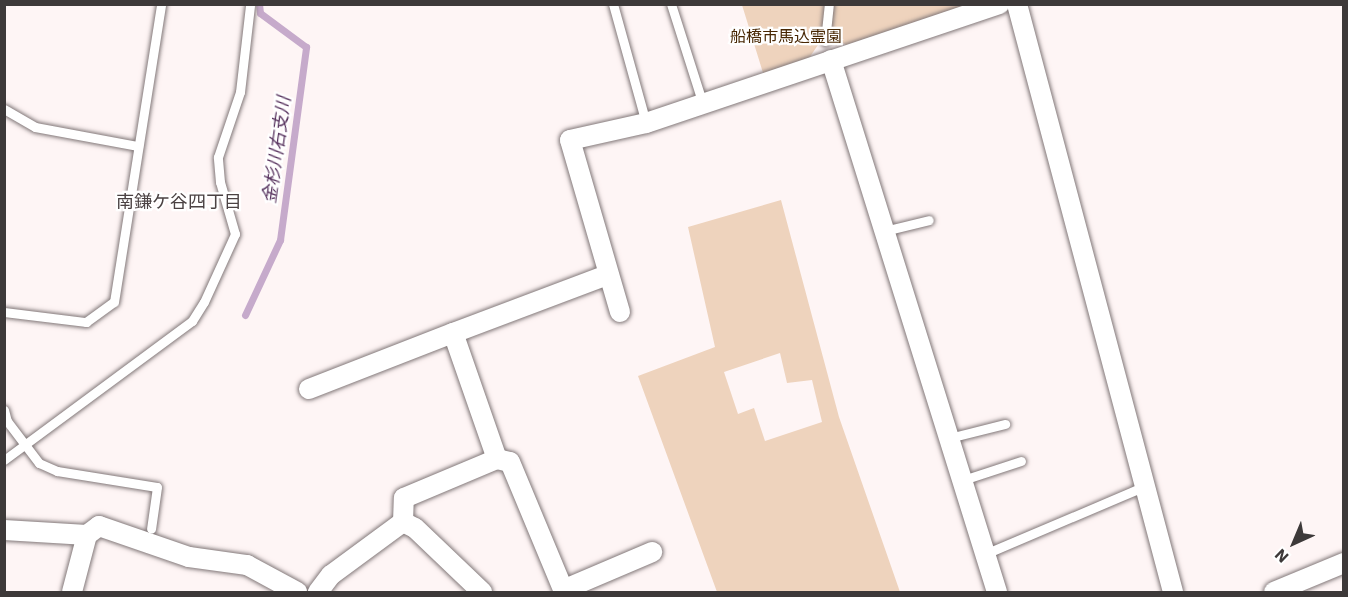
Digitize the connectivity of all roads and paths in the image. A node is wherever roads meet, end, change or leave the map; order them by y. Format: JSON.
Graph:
{"nodes":[{"id":1,"x":161,"y":4,"type":"edge"},
{"id":2,"x":613,"y":4,"type":"edge"},
{"id":3,"x":671,"y":4,"type":"edge"},
{"id":4,"x":829,"y":4,"type":"edge"},
{"id":5,"x":999,"y":4,"type":"edge"},
{"id":6,"x":1017,"y":4,"type":"edge"},
{"id":7,"x":250,"y":6,"type":"edge"},
{"id":8,"x":828,"y":51,"type":"junction"},
{"id":9,"x":703,"y":104,"type":"junction"},
{"id":10,"x":4,"y":109,"type":"edge"},
{"id":11,"x":646,"y":123,"type":"junction"},
{"id":12,"x":138,"y":146,"type":"junction"},
{"id":13,"x":929,"y":220,"type":"dead end"},
{"id":14,"x":884,"y":231,"type":"junction"},
{"id":15,"x":607,"y":276,"type":"junction"},
{"id":16,"x":4,"y":312,"type":"edge"},
{"id":17,"x":620,"y":312,"type":"dead end"},
{"id":18,"x":453,"y":333,"type":"junction"},
{"id":19,"x":309,"y":389,"type":"dead end"},
{"id":20,"x":4,"y":410,"type":"edge"},
{"id":21,"x":1005,"y":424,"type":"dead end"},
{"id":22,"x":950,"y":438,"type":"junction"},
{"id":23,"x":24,"y":446,"type":"junction"},
{"id":24,"x":497,"y":459,"type":"junction"},
{"id":25,"x":4,"y":460,"type":"edge"},
{"id":26,"x":1021,"y":461,"type":"dead end"},
{"id":27,"x":963,"y":480,"type":"junction"},
{"id":28,"x":1145,"y":486,"type":"junction"},
{"id":29,"x":403,"y":522,"type":"junction"},
{"id":30,"x":151,"y":528,"type":"dead end"},
{"id":31,"x":4,"y":531,"type":"edge"},
{"id":32,"x":87,"y":535,"type":"junction"},
{"id":33,"x":652,"y":552,"type":"dead end"},
{"id":34,"x":985,"y":554,"type":"junction"},
{"id":35,"x":1344,"y":563,"type":"edge"},
{"id":36,"x":564,"y":591,"type":"edge"},
{"id":37,"x":72,"y":592,"type":"edge"},
{"id":38,"x":297,"y":592,"type":"edge"},
{"id":39,"x":318,"y":592,"type":"edge"},
{"id":40,"x":482,"y":592,"type":"edge"},
{"id":41,"x":997,"y":592,"type":"edge"},
{"id":42,"x":1170,"y":592,"type":"edge"},
{"id":43,"x":1274,"y":592,"type":"edge"}],
"edges":[{"from":1,"to":12,"type":"lane"},
{"from":2,"to":11,"type":"lane"},
{"from":3,"to":9,"type":"lane"},
{"from":4,"to":8,"type":"lane"},
{"from":5,"to":8,"type":"street"},
{"from":6,"to":28,"type":"street"},
{"from":7,"to":23,"type":"lane"},
{"from":8,"to":9,"type":"street"},
{"from":8,"to":14,"type":"street"},
{"from":9,"to":11,"type":"street"},
{"from":10,"to":12,"type":"lane"},
{"from":11,"to":15,"type":"street"},
{"from":12,"to":16,"type":"lane"},
{"from":13,"to":14,"type":"lane"},
{"from":14,"to":22,"type":"street"},
{"from":15,"to":17,"type":"street"},
{"from":15,"to":18,"type":"street"},
{"from":18,"to":19,"type":"street"},
{"from":18,"to":24,"type":"street"},
{"from":20,"to":23,"type":"lane"},
{"from":21,"to":22,"type":"lane"},
{"from":22,"to":27,"type":"street"},
{"from":23,"to":25,"type":"lane"},
{"from":23,"to":30,"type":"lane"},
{"from":24,"to":29,"type":"street"},
{"from":24,"to":36,"type":"street"},
{"from":26,"to":27,"type":"lane"},
{"from":27,"to":34,"type":"street"},
{"from":28,"to":34,"type":"lane"},
{"from":28,"to":42,"type":"street"},
{"from":29,"to":39,"type":"street"},
{"from":29,"to":40,"type":"street"},
{"from":31,"to":32,"type":"street"},
{"from":32,"to":37,"type":"street"},
{"from":32,"to":38,"type":"street"},
{"from":33,"to":36,"type":"street"},
{"from":34,"to":41,"type":"street"},
{"from":35,"to":43,"type":"street"}]}
